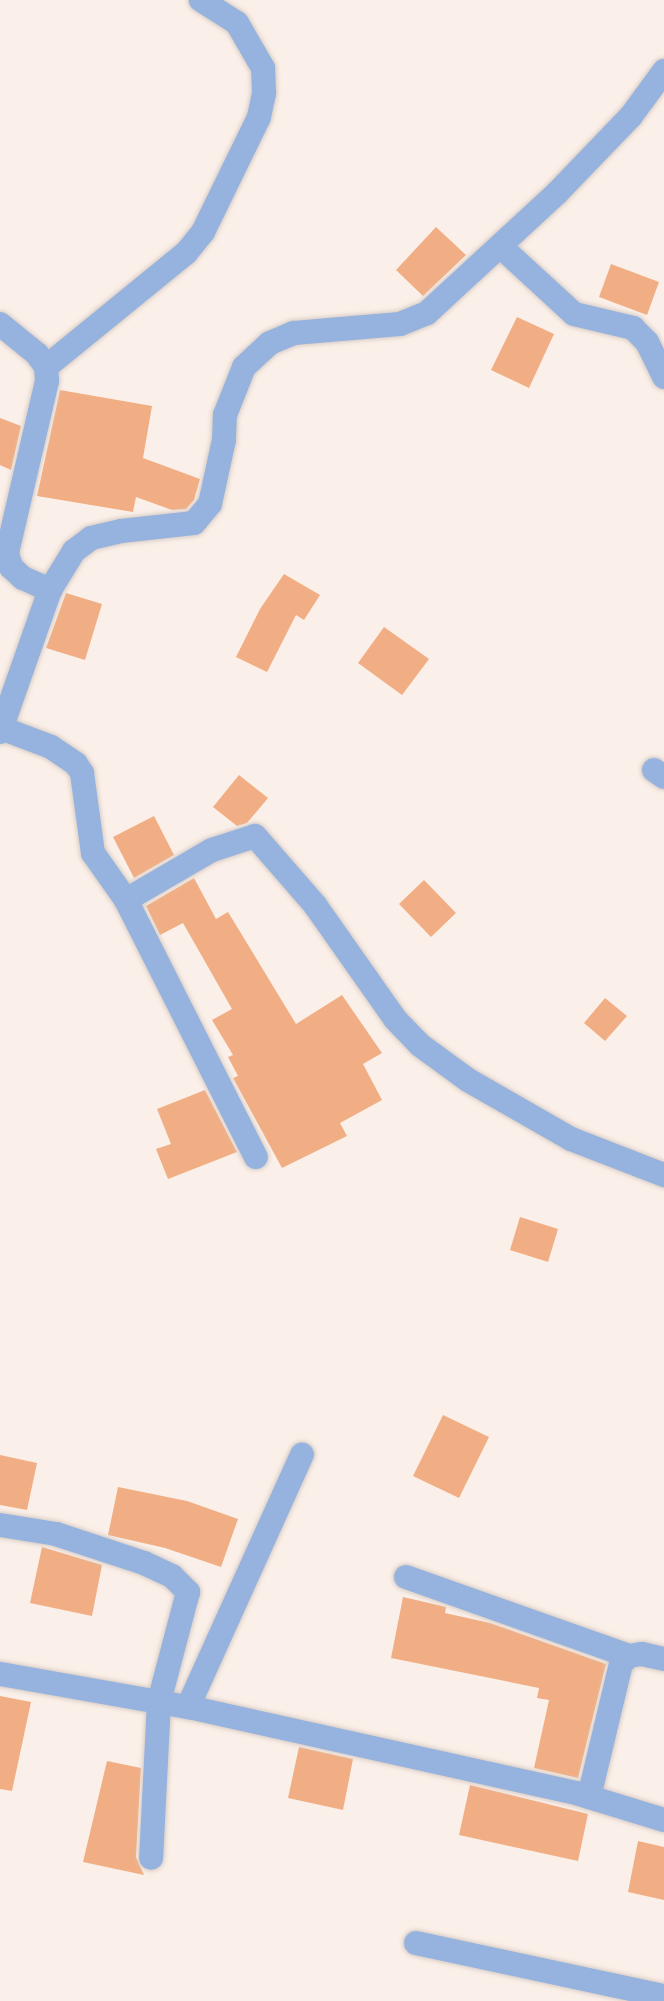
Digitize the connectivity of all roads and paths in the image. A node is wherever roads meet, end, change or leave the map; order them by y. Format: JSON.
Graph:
{"nodes":[{"id":1,"x":201,"y":0,"type":"edge"},
{"id":2,"x":664,"y":71,"type":"edge"},
{"id":3,"x":500,"y":246,"type":"junction"},
{"id":4,"x":0,"y":324,"type":"edge"},
{"id":5,"x":46,"y":367,"type":"junction"},
{"id":6,"x":664,"y":377,"type":"edge"},
{"id":7,"x":50,"y":590,"type":"junction"},
{"id":8,"x":1,"y":730,"type":"edge"},
{"id":9,"x":126,"y":900,"type":"junction"},
{"id":10,"x":256,"y":1157,"type":"dead end"},
{"id":11,"x":664,"y":1175,"type":"edge"},
{"id":12,"x":302,"y":1455,"type":"dead end"},
{"id":13,"x":0,"y":1525,"type":"edge"},
{"id":14,"x":406,"y":1577,"type":"dead end"},
{"id":15,"x":629,"y":1656,"type":"junction"},
{"id":16,"x":664,"y":1659,"type":"edge"},
{"id":17,"x":0,"y":1674,"type":"edge"},
{"id":18,"x":159,"y":1702,"type":"junction"},
{"id":19,"x":188,"y":1707,"type":"junction"},
{"id":20,"x":589,"y":1797,"type":"junction"},
{"id":21,"x":664,"y":1820,"type":"edge"},
{"id":22,"x":151,"y":1858,"type":"dead end"},
{"id":23,"x":416,"y":1943,"type":"dead end"},
{"id":24,"x":664,"y":1996,"type":"edge"}],
"edges":[{"from":1,"to":5,"type":"street"},
{"from":2,"to":3,"type":"street"},
{"from":3,"to":6,"type":"street"},
{"from":3,"to":7,"type":"street"},
{"from":4,"to":5,"type":"street"},
{"from":5,"to":7,"type":"street"},
{"from":7,"to":8,"type":"street"},
{"from":8,"to":9,"type":"street"},
{"from":9,"to":10,"type":"street"},
{"from":9,"to":11,"type":"street"},
{"from":12,"to":19,"type":"street"},
{"from":13,"to":18,"type":"street"},
{"from":14,"to":15,"type":"street"},
{"from":15,"to":16,"type":"street"},
{"from":15,"to":20,"type":"street"},
{"from":17,"to":18,"type":"street"},
{"from":18,"to":19,"type":"street"},
{"from":18,"to":22,"type":"street"},
{"from":19,"to":20,"type":"street"},
{"from":20,"to":21,"type":"street"},
{"from":23,"to":24,"type":"street"}]}
